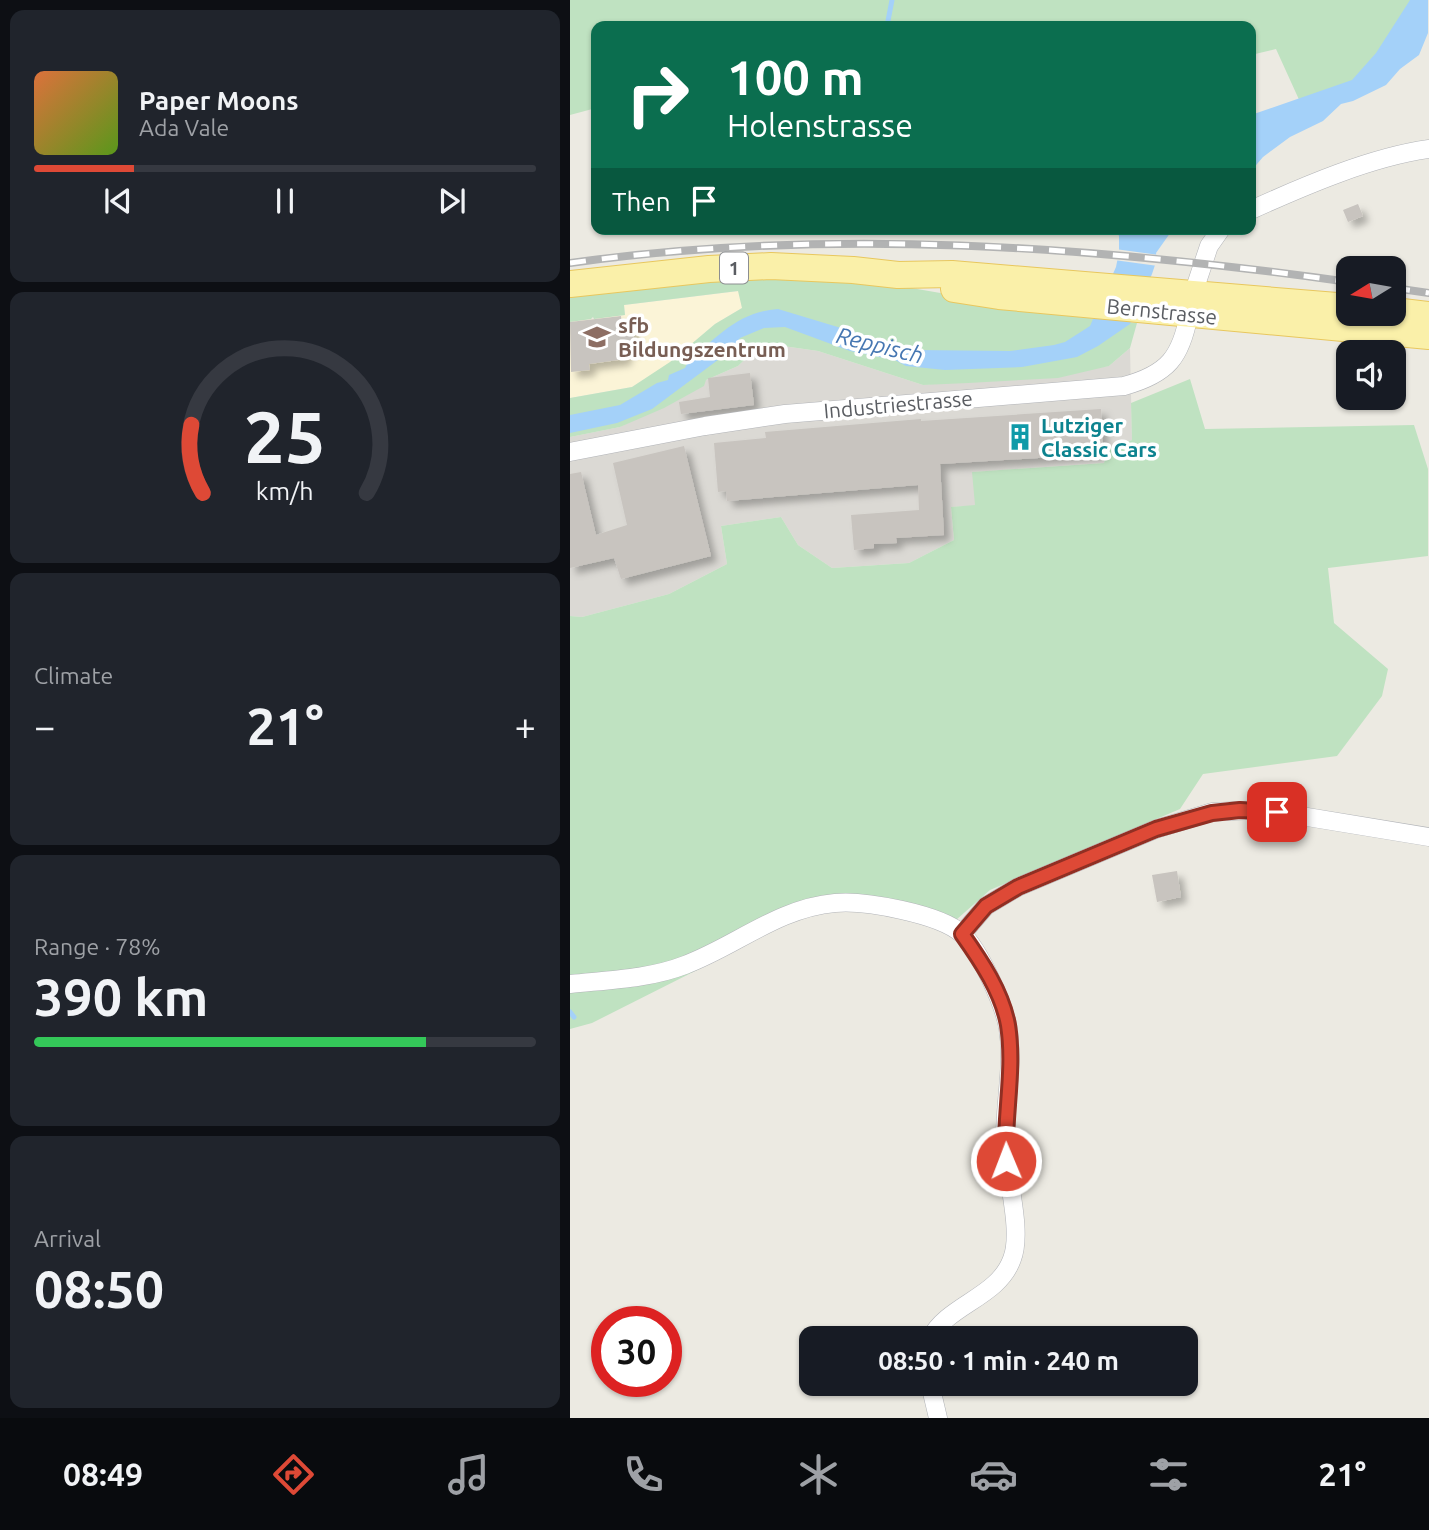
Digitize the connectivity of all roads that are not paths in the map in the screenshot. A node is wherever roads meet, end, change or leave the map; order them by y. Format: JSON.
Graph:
{"nodes":[{"id":1,"x":1429,"y":149,"type":"edge"},
{"id":2,"x":1256,"y":208,"type":"edge"},
{"id":3,"x":1217,"y":235,"type":"edge"},
{"id":4,"x":570,"y":284,"type":"edge"},
{"id":5,"x":1191,"y":304,"type":"junction"},
{"id":6,"x":1336,"y":307,"type":"edge"},
{"id":7,"x":1406,"y":312,"type":"edge"},
{"id":8,"x":1429,"y":315,"type":"edge"},
{"id":9,"x":1429,"y":336,"type":"edge"},
{"id":10,"x":570,"y":452,"type":"edge"},
{"id":11,"x":1429,"y":837,"type":"edge"},
{"id":12,"x":962,"y":934,"type":"junction"},
{"id":13,"x":570,"y":984,"type":"edge"},
{"id":14,"x":940,"y":1326,"type":"edge"},
{"id":15,"x":933,"y":1396,"type":"edge"},
{"id":16,"x":938,"y":1418,"type":"edge"}],
"edges":[{"from":1,"to":2,"type":"street"},
{"from":3,"to":5,"type":"street","name":"Industriestrasse"},
{"from":4,"to":5,"type":"main road","name":"Bernstrasse","number":"1"},
{"from":5,"to":6,"type":"main road","name":"Bernstrasse","number":"1"},
{"from":5,"to":9,"type":"main road","name":"Bernstrasse","number":"1"},
{"from":5,"to":10,"type":"street","name":"Industriestrasse"},
{"from":7,"to":8,"type":"main road"},
{"from":11,"to":12,"type":"street"},
{"from":12,"to":13,"type":"street"},
{"from":12,"to":14,"type":"street"},
{"from":15,"to":16,"type":"street"}]}
